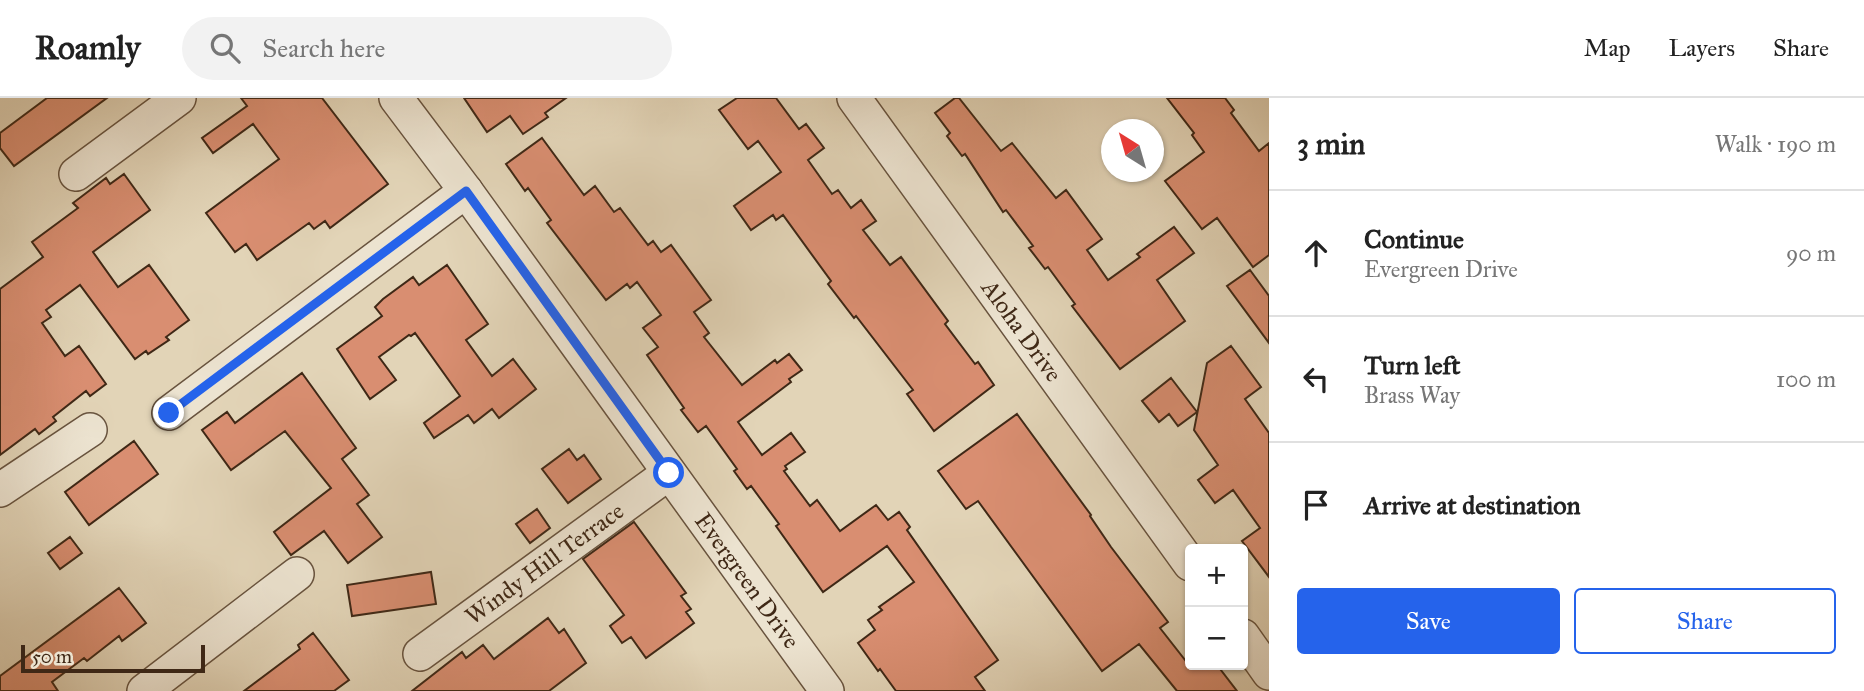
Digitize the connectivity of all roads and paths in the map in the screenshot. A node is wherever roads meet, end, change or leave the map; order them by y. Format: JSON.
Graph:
{"nodes":[{"id":1,"x":179,"y":98,"type":"edge"},
{"id":2,"x":396,"y":98,"type":"edge"},
{"id":3,"x":853,"y":98,"type":"edge"},
{"id":4,"x":76,"y":174,"type":"dead end"},
{"id":5,"x":466,"y":191,"type":"junction"},
{"id":6,"x":169,"y":413,"type":"dead end"},
{"id":7,"x":90,"y":430,"type":"dead end"},
{"id":8,"x":669,"y":473,"type":"junction"},
{"id":9,"x":0,"y":489,"type":"edge"},
{"id":10,"x":1185,"y":557,"type":"edge"},
{"id":11,"x":297,"y":574,"type":"dead end"},
{"id":12,"x":1248,"y":643,"type":"edge"},
{"id":13,"x":420,"y":654,"type":"dead end"},
{"id":14,"x":1269,"y":673,"type":"edge"},
{"id":15,"x":144,"y":691,"type":"edge"},
{"id":16,"x":827,"y":691,"type":"edge"}],
"edges":[{"from":1,"to":4,"type":"street"},
{"from":2,"to":5,"type":"street","name":"Evergreen Drive"},
{"from":3,"to":10,"type":"street","name":"Aloha Drive"},
{"from":5,"to":6,"type":"street"},
{"from":5,"to":8,"type":"street","name":"Evergreen Drive"},
{"from":7,"to":9,"type":"street"},
{"from":8,"to":13,"type":"street","name":"Windy Hill Terrace"},
{"from":8,"to":16,"type":"street","name":"Evergreen Drive"},
{"from":11,"to":15,"type":"street"},
{"from":12,"to":14,"type":"street"}]}
